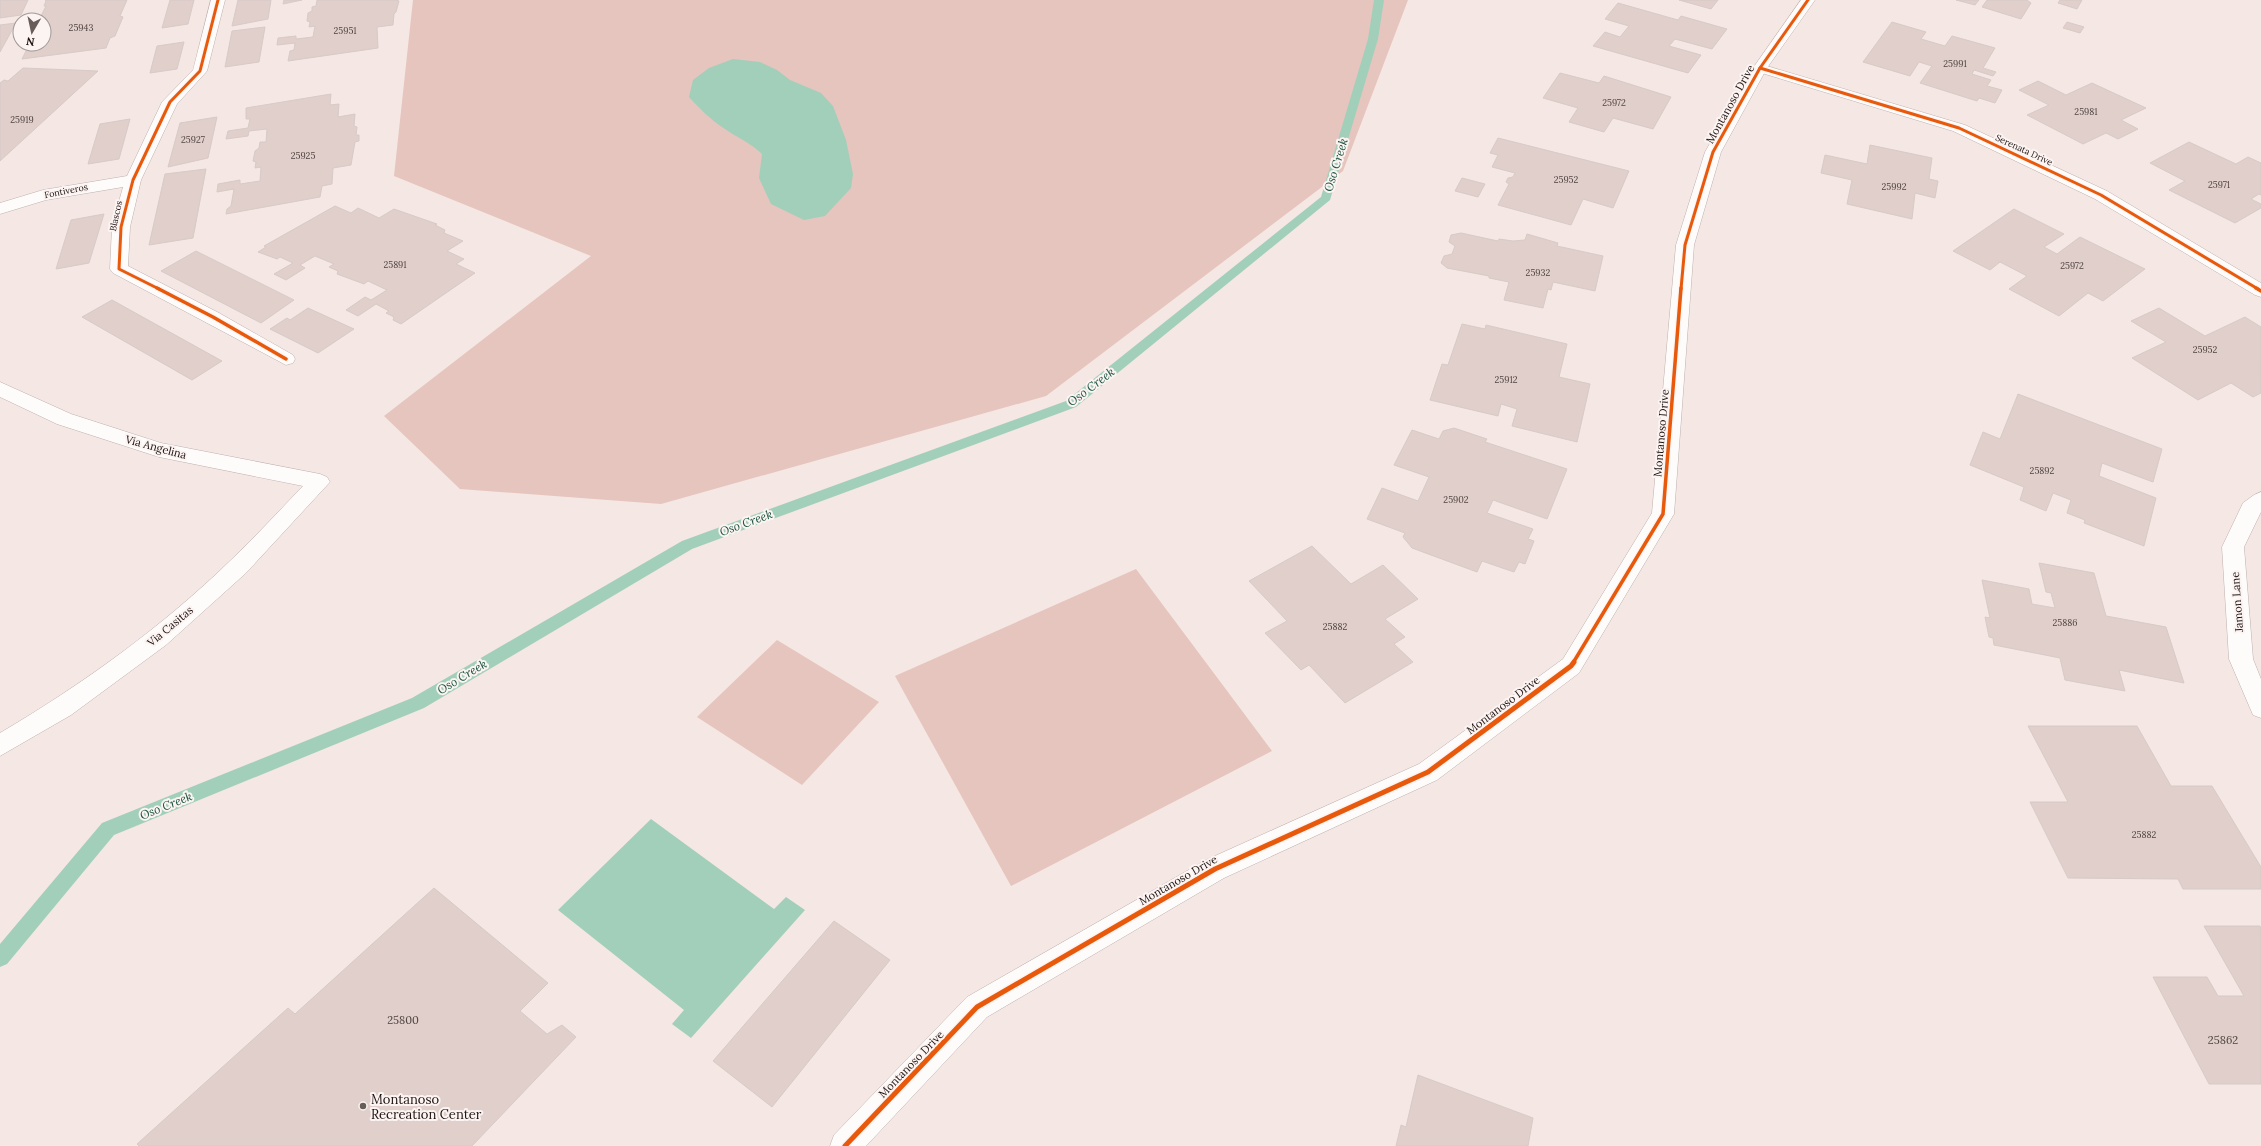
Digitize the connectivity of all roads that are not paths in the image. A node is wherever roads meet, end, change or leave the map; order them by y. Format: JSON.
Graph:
{"nodes":[{"id":1,"x":218,"y":0,"type":"edge"},
{"id":2,"x":1808,"y":0,"type":"edge"},
{"id":3,"x":1760,"y":68,"type":"junction"},
{"id":4,"x":133,"y":180,"type":"junction"},
{"id":5,"x":0,"y":208,"type":"edge"},
{"id":6,"x":2261,"y":291,"type":"edge"},
{"id":7,"x":286,"y":359,"type":"dead end"},
{"id":8,"x":1,"y":391,"type":"edge"},
{"id":9,"x":320,"y":482,"type":"joint"},
{"id":10,"x":2261,"y":500,"type":"edge"},
{"id":11,"x":2261,"y":708,"type":"edge"},
{"id":12,"x":0,"y":745,"type":"edge"},
{"id":13,"x":845,"y":1146,"type":"edge"}],
"edges":[{"from":1,"to":4,"type":"street","name":"Blascos"},
{"from":2,"to":3,"type":"street","name":"Montanoso Drive"},
{"from":3,"to":6,"type":"street","name":"Serenata Drive"},
{"from":3,"to":13,"type":"street","name":"Montanoso Drive"},
{"from":4,"to":5,"type":"street","name":"Fontiveros"},
{"from":4,"to":7,"type":"street","name":"Blascos"},
{"from":8,"to":9,"type":"street","name":"Via Angelina"},
{"from":9,"to":12,"type":"street","name":"Via Casitas"},
{"from":10,"to":11,"type":"street","name":"Jamon Lane"}]}
